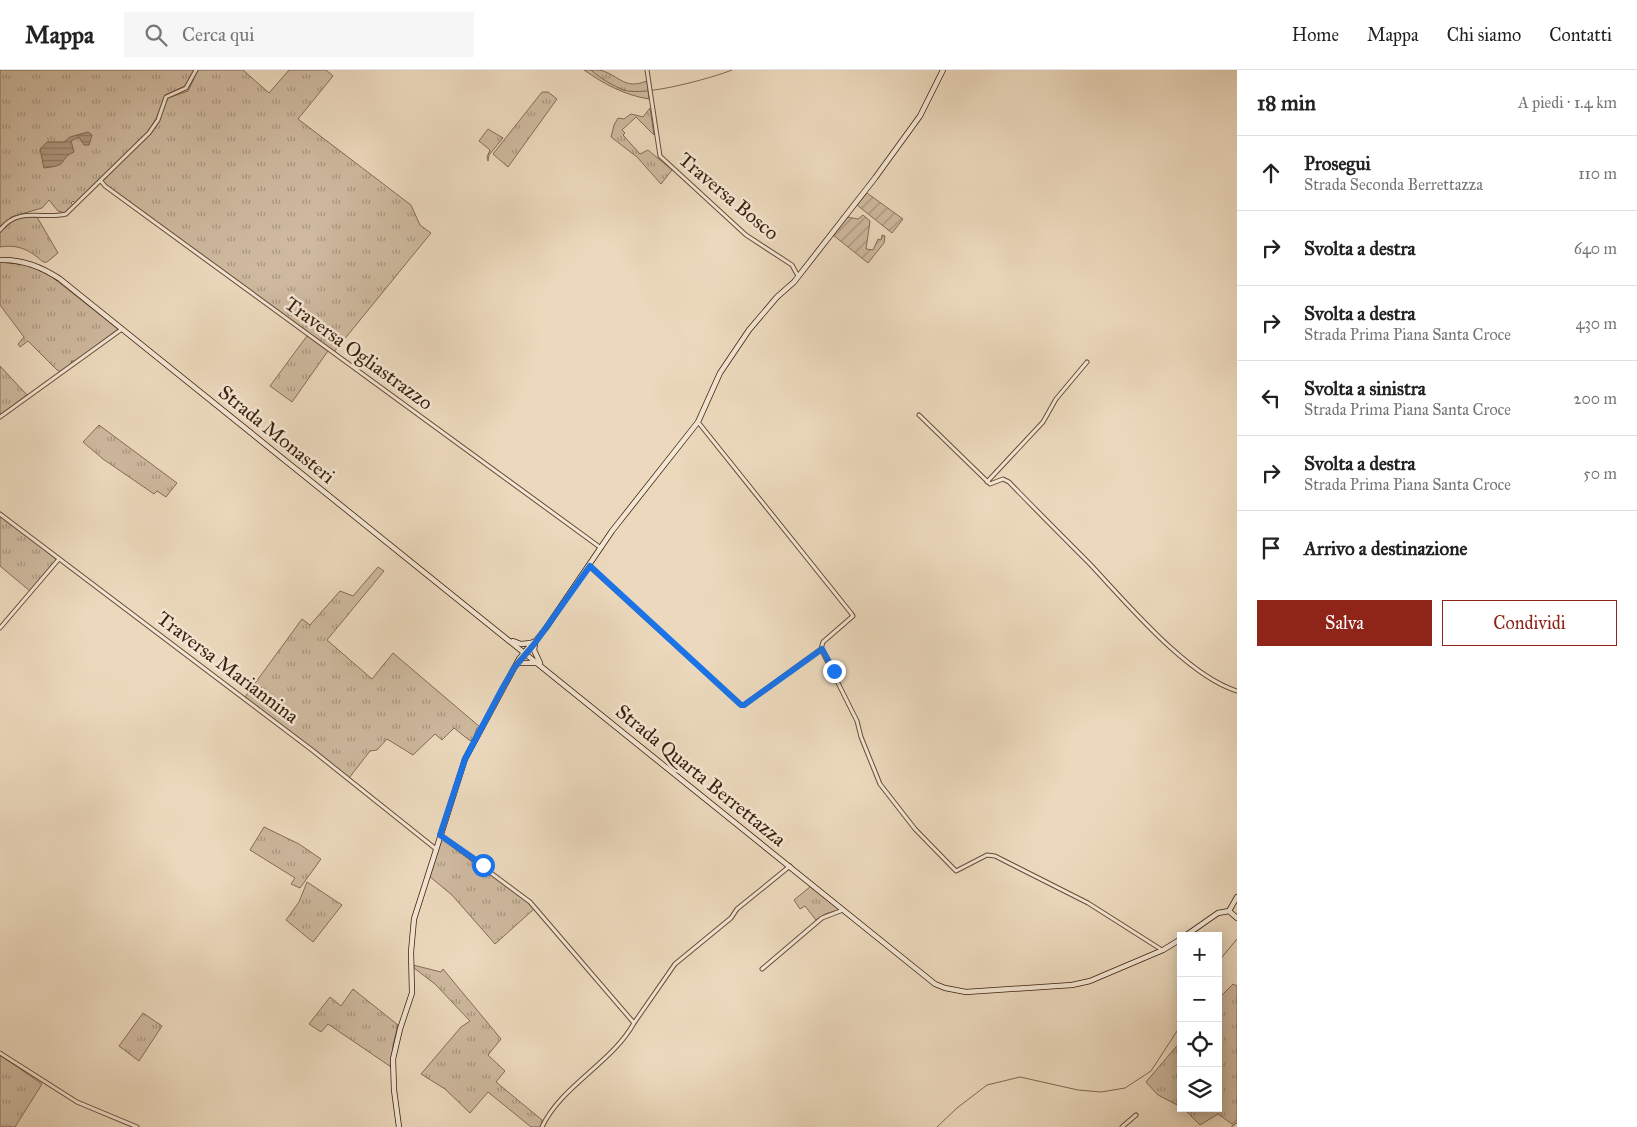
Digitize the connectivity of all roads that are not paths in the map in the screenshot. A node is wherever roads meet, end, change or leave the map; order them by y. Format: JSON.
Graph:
{"nodes":[{"id":1,"x":196,"y":70,"type":"edge"},
{"id":2,"x":647,"y":70,"type":"edge"},
{"id":3,"x":942,"y":70,"type":"edge"},
{"id":4,"x":101,"y":181,"type":"junction"},
{"id":5,"x":0,"y":230,"type":"edge"},
{"id":6,"x":0,"y":260,"type":"edge"},
{"id":7,"x":798,"y":277,"type":"junction"},
{"id":8,"x":122,"y":329,"type":"junction"},
{"id":9,"x":1087,"y":362,"type":"dead end"},
{"id":10,"x":919,"y":415,"type":"dead end"},
{"id":11,"x":0,"y":417,"type":"edge"},
{"id":12,"x":698,"y":422,"type":"junction"},
{"id":13,"x":987,"y":482,"type":"junction"},
{"id":14,"x":0,"y":514,"type":"edge"},
{"id":15,"x":600,"y":548,"type":"junction"},
{"id":16,"x":59,"y":559,"type":"junction"},
{"id":17,"x":590,"y":566,"type":"junction"},
{"id":18,"x":0,"y":628,"type":"edge"},
{"id":19,"x":508,"y":639,"type":"junction"},
{"id":20,"x":533,"y":643,"type":"junction"},
{"id":21,"x":822,"y":649,"type":"junction"},
{"id":22,"x":525,"y":653,"type":"junction"},
{"id":23,"x":519,"y":661,"type":"junction"},
{"id":24,"x":540,"y":664,"type":"junction"},
{"id":25,"x":1237,"y":691,"type":"edge"},
{"id":26,"x":440,"y":835,"type":"junction"},
{"id":27,"x":436,"y":849,"type":"junction"},
{"id":28,"x":790,"y":866,"type":"junction"},
{"id":29,"x":1237,"y":897,"type":"edge"},
{"id":30,"x":843,"y":910,"type":"junction"},
{"id":31,"x":1229,"y":912,"type":"junction"},
{"id":32,"x":1237,"y":918,"type":"edge"},
{"id":33,"x":1190,"y":932,"type":"edge"},
{"id":34,"x":1177,"y":941,"type":"edge"},
{"id":35,"x":1163,"y":950,"type":"junction"},
{"id":36,"x":762,"y":969,"type":"dead end"},
{"id":37,"x":634,"y":1023,"type":"junction"},
{"id":38,"x":0,"y":1053,"type":"edge"},
{"id":39,"x":1136,"y":1115,"type":"dead end"},
{"id":40,"x":1125,"y":1126,"type":"edge"},
{"id":41,"x":137,"y":1127,"type":"edge"},
{"id":42,"x":399,"y":1127,"type":"edge"},
{"id":43,"x":542,"y":1127,"type":"edge"}],
"edges":[{"from":1,"to":4,"type":"street"},
{"from":2,"to":7,"type":"street","name":"Traversa Bosco"},
{"from":3,"to":7,"type":"main road"},
{"from":4,"to":5,"type":"street"},
{"from":4,"to":15,"type":"street","name":"Traversa Ogliastrazzo"},
{"from":6,"to":8,"type":"main road","name":"Strada Monasteri"},
{"from":7,"to":12,"type":"main road"},
{"from":8,"to":11,"type":"street"},
{"from":8,"to":19,"type":"main road","name":"Strada Monasteri"},
{"from":9,"to":13,"type":"street"},
{"from":10,"to":13,"type":"street"},
{"from":12,"to":15,"type":"main road"},
{"from":12,"to":21,"type":"street"},
{"from":13,"to":25,"type":"street"},
{"from":14,"to":16,"type":"street","name":"Traversa Mariannina"},
{"from":15,"to":17,"type":"main road"},
{"from":16,"to":18,"type":"street"},
{"from":16,"to":27,"type":"street","name":"Traversa Mariannina"},
{"from":17,"to":20,"type":"main road"},
{"from":17,"to":21,"type":"street"},
{"from":19,"to":20,"type":"main road"},
{"from":19,"to":22,"type":"main road","name":"Strada Monasteri"},
{"from":19,"to":23,"type":"main road"},
{"from":20,"to":22,"type":"main road"},
{"from":20,"to":24,"type":"main road"},
{"from":21,"to":35,"type":"street"},
{"from":22,"to":23,"type":"main road"},
{"from":22,"to":24,"type":"main road","name":"Strada Quarta Berrettazza"},
{"from":23,"to":24,"type":"main road"},
{"from":23,"to":26,"type":"main road"},
{"from":24,"to":28,"type":"main road","name":"Strada Quarta Berrettazza"},
{"from":26,"to":27,"type":"main road"},
{"from":26,"to":37,"type":"street"},
{"from":27,"to":42,"type":"main road"},
{"from":28,"to":30,"type":"main road","name":"Strada Quarta Berrettazza"},
{"from":28,"to":37,"type":"street"},
{"from":29,"to":31,"type":"main road"},
{"from":30,"to":35,"type":"main road","name":"Strada Quarta Berrettazza"},
{"from":30,"to":36,"type":"street"},
{"from":31,"to":32,"type":"main road"},
{"from":31,"to":33,"type":"main road"},
{"from":34,"to":35,"type":"main road","name":"Strada Quarta Berrettazza"},
{"from":37,"to":43,"type":"street"},
{"from":38,"to":41,"type":"street"},
{"from":39,"to":40,"type":"street"}]}
